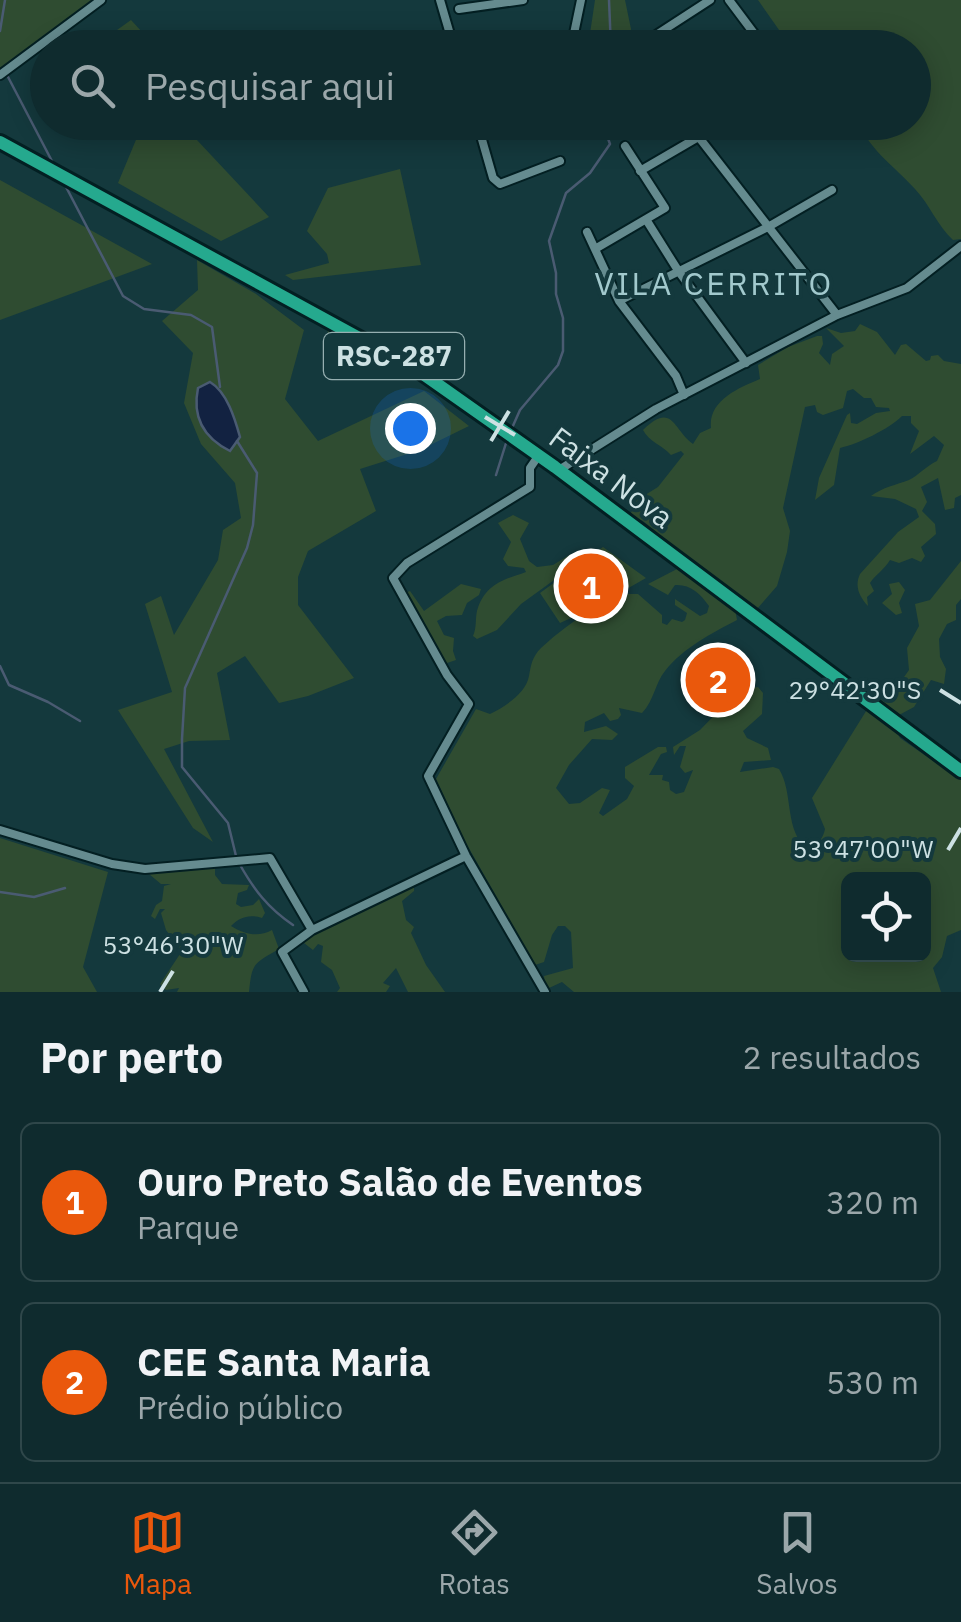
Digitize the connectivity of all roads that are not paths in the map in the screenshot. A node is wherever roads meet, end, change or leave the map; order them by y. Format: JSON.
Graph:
{"nodes":[{"id":1,"x":102,"y":0,"type":"edge"},
{"id":2,"x":440,"y":0,"type":"edge"},
{"id":3,"x":524,"y":0,"type":"edge"},
{"id":4,"x":582,"y":0,"type":"edge"},
{"id":5,"x":710,"y":0,"type":"edge"},
{"id":6,"x":729,"y":0,"type":"edge"},
{"id":7,"x":459,"y":9,"type":"dead end"},
{"id":8,"x":61,"y":30,"type":"edge"},
{"id":9,"x":449,"y":30,"type":"edge"},
{"id":10,"x":575,"y":30,"type":"edge"},
{"id":11,"x":664,"y":30,"type":"edge"},
{"id":12,"x":751,"y":30,"type":"edge"},
{"id":13,"x":30,"y":53,"type":"edge"},
{"id":14,"x":0,"y":75,"type":"edge"},
{"id":15,"x":482,"y":140,"type":"edge"},
{"id":16,"x":695,"y":140,"type":"edge"},
{"id":17,"x":701,"y":140,"type":"edge"},
{"id":18,"x":0,"y":142,"type":"edge"},
{"id":19,"x":625,"y":146,"type":"dead end"},
{"id":20,"x":560,"y":161,"type":"dead end"},
{"id":21,"x":640,"y":171,"type":"junction"},
{"id":22,"x":832,"y":190,"type":"dead end"},
{"id":23,"x":647,"y":221,"type":"junction"},
{"id":24,"x":768,"y":227,"type":"junction"},
{"id":25,"x":587,"y":232,"type":"dead end"},
{"id":26,"x":961,"y":246,"type":"edge"},
{"id":27,"x":594,"y":249,"type":"junction"},
{"id":28,"x":678,"y":272,"type":"junction"},
{"id":29,"x":619,"y":301,"type":"junction"},
{"id":30,"x":836,"y":315,"type":"junction"},
{"id":31,"x":746,"y":363,"type":"junction"},
{"id":32,"x":684,"y":395,"type":"junction"},
{"id":33,"x":539,"y":455,"type":"junction"},
{"id":34,"x":559,"y":470,"type":"junction"},
{"id":35,"x":961,"y":771,"type":"edge"},
{"id":36,"x":0,"y":830,"type":"edge"},
{"id":37,"x":466,"y":856,"type":"junction"},
{"id":38,"x":312,"y":930,"type":"junction"},
{"id":39,"x":304,"y":992,"type":"edge"},
{"id":40,"x":546,"y":992,"type":"edge"}],
"edges":[{"from":1,"to":8,"type":"street"},
{"from":2,"to":9,"type":"street"},
{"from":3,"to":7,"type":"street"},
{"from":4,"to":10,"type":"street"},
{"from":5,"to":11,"type":"street"},
{"from":6,"to":12,"type":"street"},
{"from":13,"to":14,"type":"street"},
{"from":15,"to":20,"type":"street"},
{"from":16,"to":21,"type":"street"},
{"from":17,"to":24,"type":"street"},
{"from":18,"to":33,"type":"highway","name":"Faixa Nova","number":"RSC-287"},
{"from":19,"to":21,"type":"street"},
{"from":21,"to":23,"type":"street"},
{"from":22,"to":24,"type":"street"},
{"from":23,"to":27,"type":"street"},
{"from":23,"to":28,"type":"street"},
{"from":24,"to":28,"type":"street"},
{"from":24,"to":30,"type":"street"},
{"from":25,"to":27,"type":"street"},
{"from":26,"to":30,"type":"street"},
{"from":27,"to":29,"type":"street"},
{"from":28,"to":29,"type":"street"},
{"from":28,"to":31,"type":"street"},
{"from":29,"to":32,"type":"street"},
{"from":30,"to":31,"type":"street"},
{"from":31,"to":32,"type":"street"},
{"from":32,"to":34,"type":"street"},
{"from":33,"to":34,"type":"highway","name":"Faixa Nova","number":"RSC-287"},
{"from":33,"to":37,"type":"street"},
{"from":34,"to":35,"type":"highway","name":"Faixa Nova","number":"RSC-287"},
{"from":36,"to":38,"type":"street"},
{"from":37,"to":38,"type":"street"},
{"from":37,"to":40,"type":"street"},
{"from":38,"to":39,"type":"street"}]}
